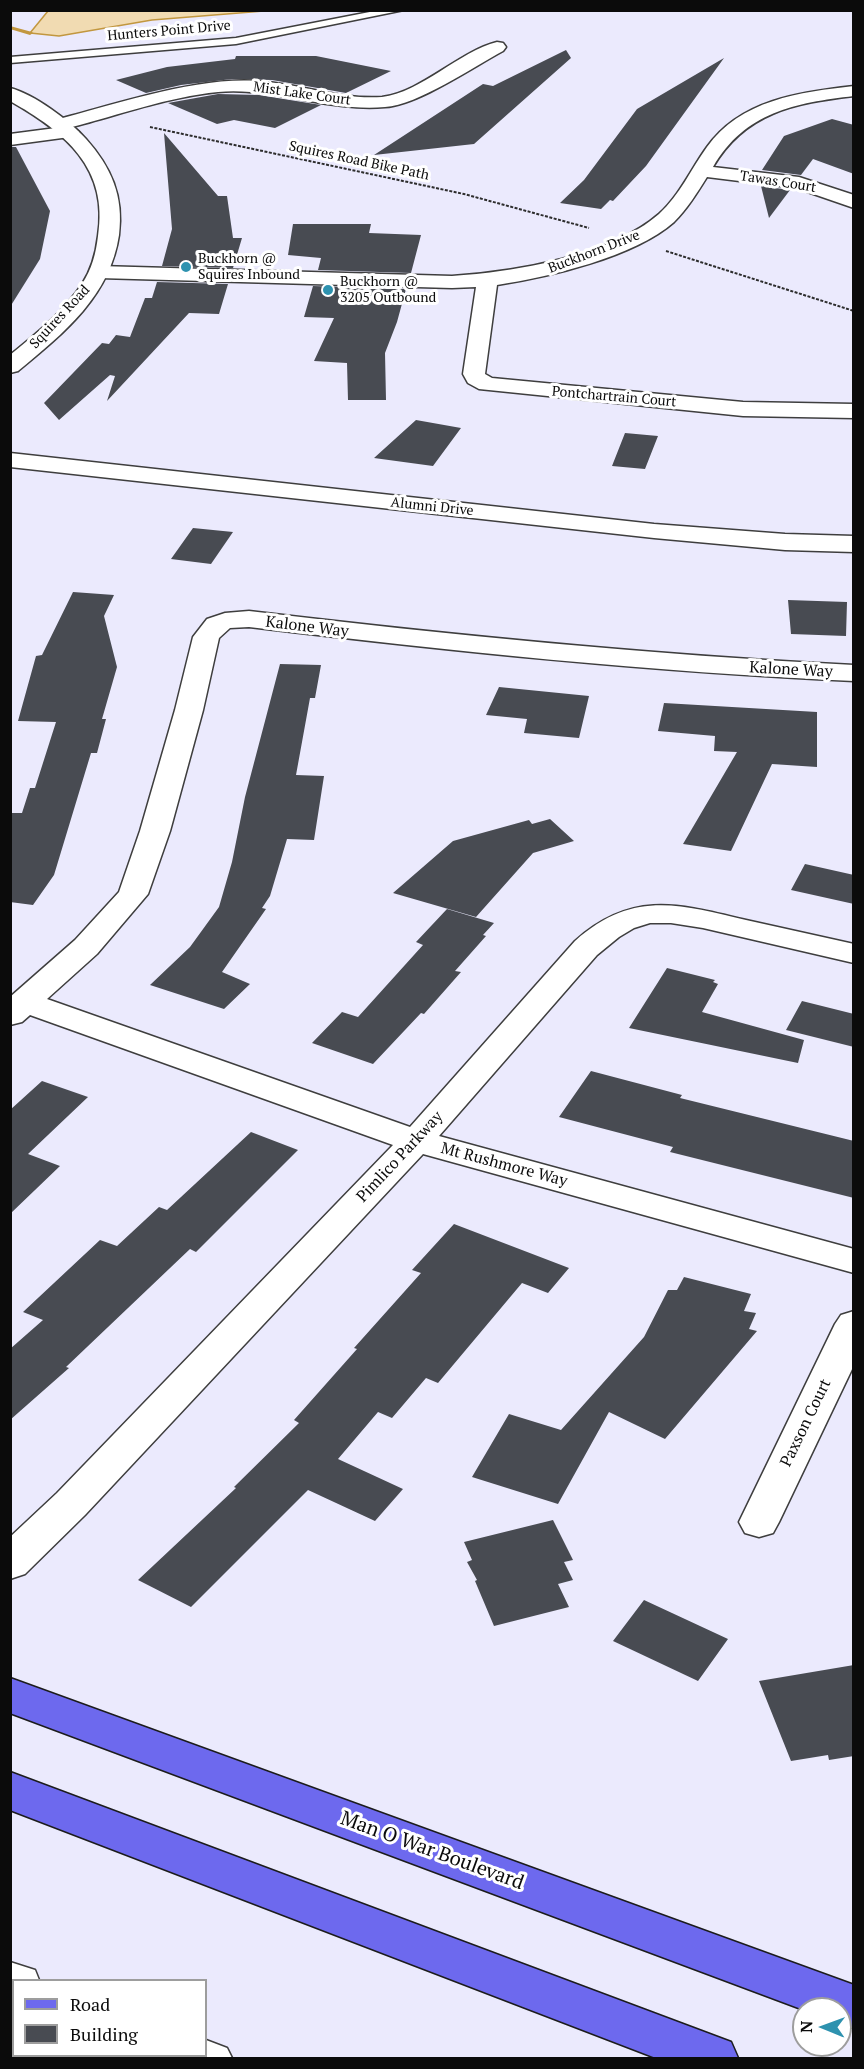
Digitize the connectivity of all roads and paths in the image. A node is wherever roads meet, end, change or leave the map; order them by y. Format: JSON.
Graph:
{"nodes":[{"id":1,"x":399,"y":10,"type":"edge"},
{"id":2,"x":497,"y":47,"type":"dead end"},
{"id":3,"x":10,"y":60,"type":"edge"},
{"id":4,"x":854,"y":91,"type":"edge"},
{"id":5,"x":10,"y":93,"type":"edge"},
{"id":6,"x":99,"y":114,"type":"junction"},
{"id":7,"x":66,"y":128,"type":"junction"},
{"id":8,"x":10,"y":140,"type":"edge"},
{"id":9,"x":701,"y":171,"type":"junction"},
{"id":10,"x":854,"y":201,"type":"edge"},
{"id":11,"x":593,"y":229,"type":"dead end"},
{"id":12,"x":659,"y":249,"type":"dead end"},
{"id":13,"x":99,"y":272,"type":"junction"},
{"id":14,"x":487,"y":281,"type":"junction"},
{"id":15,"x":854,"y":311,"type":"edge"},
{"id":16,"x":10,"y":366,"type":"edge"},
{"id":17,"x":854,"y":411,"type":"edge"},
{"id":18,"x":10,"y":460,"type":"edge"},
{"id":19,"x":854,"y":544,"type":"edge"},
{"id":20,"x":854,"y":673,"type":"edge"},
{"id":21,"x":854,"y":954,"type":"edge"},
{"id":22,"x":18,"y":1008,"type":"edge"},
{"id":23,"x":416,"y":1141,"type":"junction"},
{"id":24,"x":854,"y":1261,"type":"edge"},
{"id":25,"x":854,"y":1324,"type":"edge"},
{"id":26,"x":759,"y":1522,"type":"dead end"},
{"id":27,"x":10,"y":1563,"type":"edge"},
{"id":28,"x":10,"y":1695,"type":"edge"},
{"id":29,"x":10,"y":1790,"type":"edge"},
{"id":30,"x":854,"y":2007,"type":"edge"},
{"id":31,"x":713,"y":2058,"type":"edge"}],
"edges":[{"from":1,"to":3,"type":"lane","name":"Hunters Point Drive"},
{"from":2,"to":6,"type":"street","name":"Mist Lake Court"},
{"from":4,"to":9,"type":"street","name":"Buckhorn Drive"},
{"from":5,"to":7,"type":"street","name":"Squires Road"},
{"from":6,"to":7,"type":"street","name":"Mist Lake Court"},
{"from":6,"to":11,"type":"path","name":"Squires Road Bike Path"},
{"from":7,"to":8,"type":"street","name":"Mist Lake Court"},
{"from":7,"to":13,"type":"street","name":"Squires Road"},
{"from":9,"to":10,"type":"street","name":"Tawas Court"},
{"from":9,"to":14,"type":"street","name":"Buckhorn Drive"},
{"from":12,"to":15,"type":"path"},
{"from":13,"to":14,"type":"street","name":"Buckhorn Drive"},
{"from":13,"to":16,"type":"street","name":"Squires Road"},
{"from":14,"to":17,"type":"street","name":"Pontchartrain Court"},
{"from":18,"to":19,"type":"street","name":"Alumni Drive"},
{"from":20,"to":22,"type":"street","name":"Kalone Way"},
{"from":21,"to":23,"type":"street","name":"Pimlico Parkway"},
{"from":22,"to":23,"type":"street","name":"Mt Rushmore Way"},
{"from":23,"to":24,"type":"street","name":"Mt Rushmore Way"},
{"from":23,"to":27,"type":"street","name":"Pimlico Parkway"},
{"from":25,"to":26,"type":"street","name":"Paxson Court"},
{"from":28,"to":30,"type":"main road","name":"Man O War Boulevard"},
{"from":29,"to":31,"type":"main road"}]}
